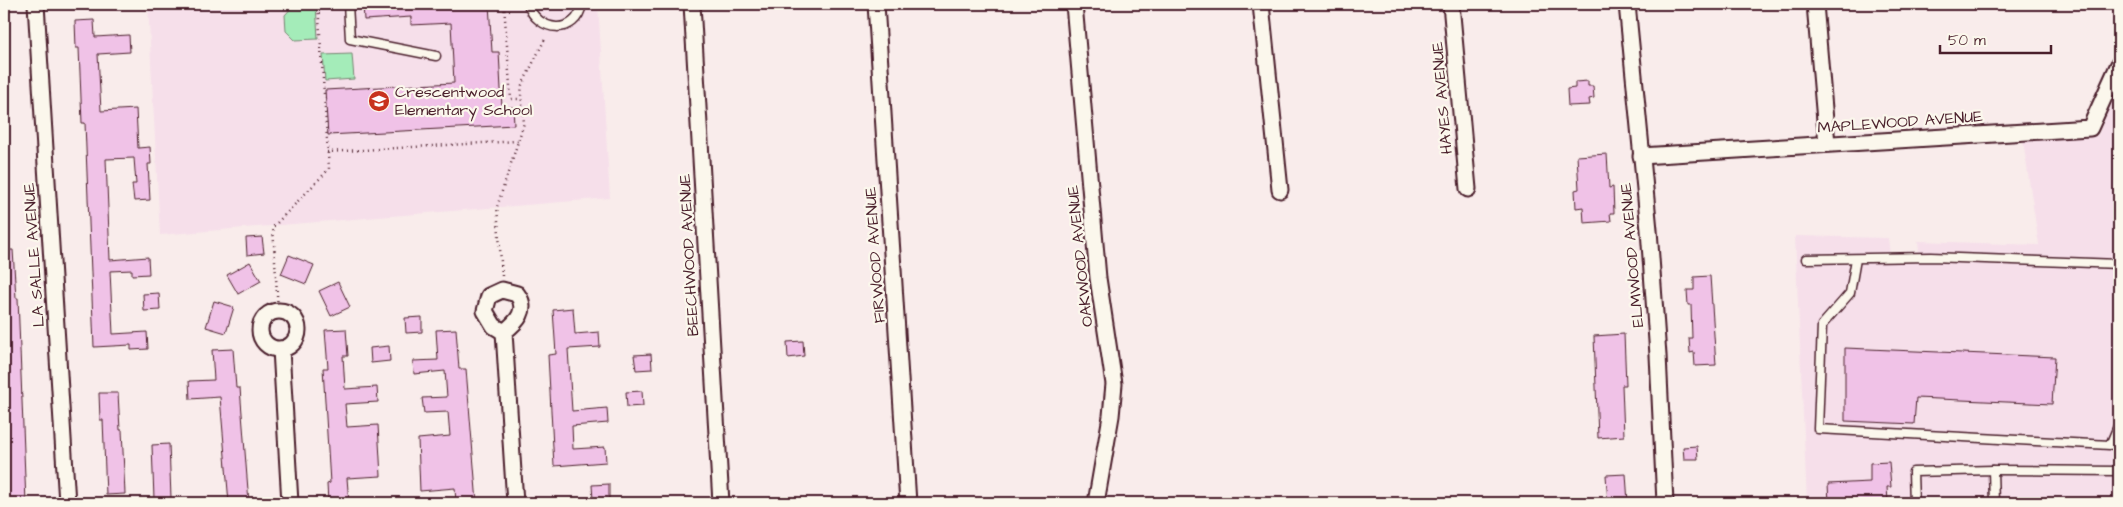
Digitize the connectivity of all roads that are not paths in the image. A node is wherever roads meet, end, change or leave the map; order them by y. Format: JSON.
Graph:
{"nodes":[{"id":1,"x":36,"y":4,"type":"edge"},
{"id":2,"x":348,"y":4,"type":"edge"},
{"id":3,"x":528,"y":4,"type":"edge"},
{"id":4,"x":582,"y":4,"type":"edge"},
{"id":5,"x":692,"y":4,"type":"edge"},
{"id":6,"x":876,"y":4,"type":"edge"},
{"id":7,"x":1074,"y":4,"type":"edge"},
{"id":8,"x":1261,"y":4,"type":"edge"},
{"id":9,"x":1451,"y":4,"type":"edge"},
{"id":10,"x":1627,"y":4,"type":"edge"},
{"id":11,"x":1815,"y":4,"type":"edge"},
{"id":12,"x":436,"y":56,"type":"dead end"},
{"id":13,"x":2119,"y":64,"type":"edge"},
{"id":14,"x":1827,"y":144,"type":"junction"},
{"id":15,"x":1641,"y":156,"type":"junction"},
{"id":16,"x":1468,"y":189,"type":"dead end"},
{"id":17,"x":1280,"y":190,"type":"dead end"},
{"id":18,"x":2119,"y":255,"type":"edge"},
{"id":19,"x":1806,"y":259,"type":"dead end"},
{"id":20,"x":1856,"y":259,"type":"junction"},
{"id":21,"x":2118,"y":264,"type":"edge"},
{"id":22,"x":504,"y":332,"type":"dead end"},
{"id":23,"x":281,"y":348,"type":"junction"},
{"id":24,"x":2119,"y":424,"type":"edge"},
{"id":25,"x":1993,"y":470,"type":"junction"},
{"id":26,"x":2119,"y":471,"type":"edge"},
{"id":27,"x":67,"y":503,"type":"edge"},
{"id":28,"x":290,"y":503,"type":"edge"},
{"id":29,"x":515,"y":503,"type":"edge"},
{"id":30,"x":721,"y":503,"type":"edge"},
{"id":31,"x":908,"y":503,"type":"edge"},
{"id":32,"x":1096,"y":503,"type":"edge"},
{"id":33,"x":1665,"y":503,"type":"edge"},
{"id":34,"x":1914,"y":503,"type":"edge"},
{"id":35,"x":1994,"y":503,"type":"edge"}],
"edges":[{"from":1,"to":27,"type":"street","name":"LA SALLE AVENUE"},
{"from":2,"to":12,"type":"lane"},
{"from":3,"to":4,"type":"lane"},
{"from":5,"to":30,"type":"street","name":"BEECHWOOD AVENUE"},
{"from":6,"to":31,"type":"street","name":"FIRWOOD AVENUE"},
{"from":7,"to":32,"type":"street","name":"OAKWOOD AVENUE"},
{"from":8,"to":17,"type":"street"},
{"from":9,"to":16,"type":"street","name":"HAYES AVENUE"},
{"from":10,"to":15,"type":"street","name":"ELMWOOD AVENUE"},
{"from":11,"to":14,"type":"street"},
{"from":13,"to":14,"type":"street","name":"MAPLEWOOD AVENUE"},
{"from":14,"to":15,"type":"street","name":"MAPLEWOOD AVENUE"},
{"from":15,"to":33,"type":"street","name":"ELMWOOD AVENUE"},
{"from":18,"to":21,"type":"lane"},
{"from":19,"to":20,"type":"lane"},
{"from":20,"to":21,"type":"lane"},
{"from":20,"to":24,"type":"lane"},
{"from":22,"to":29,"type":"street"},
{"from":23,"to":23,"type":"street"},
{"from":23,"to":28,"type":"street"},
{"from":25,"to":26,"type":"lane"},
{"from":25,"to":34,"type":"lane"},
{"from":25,"to":35,"type":"lane"}]}
